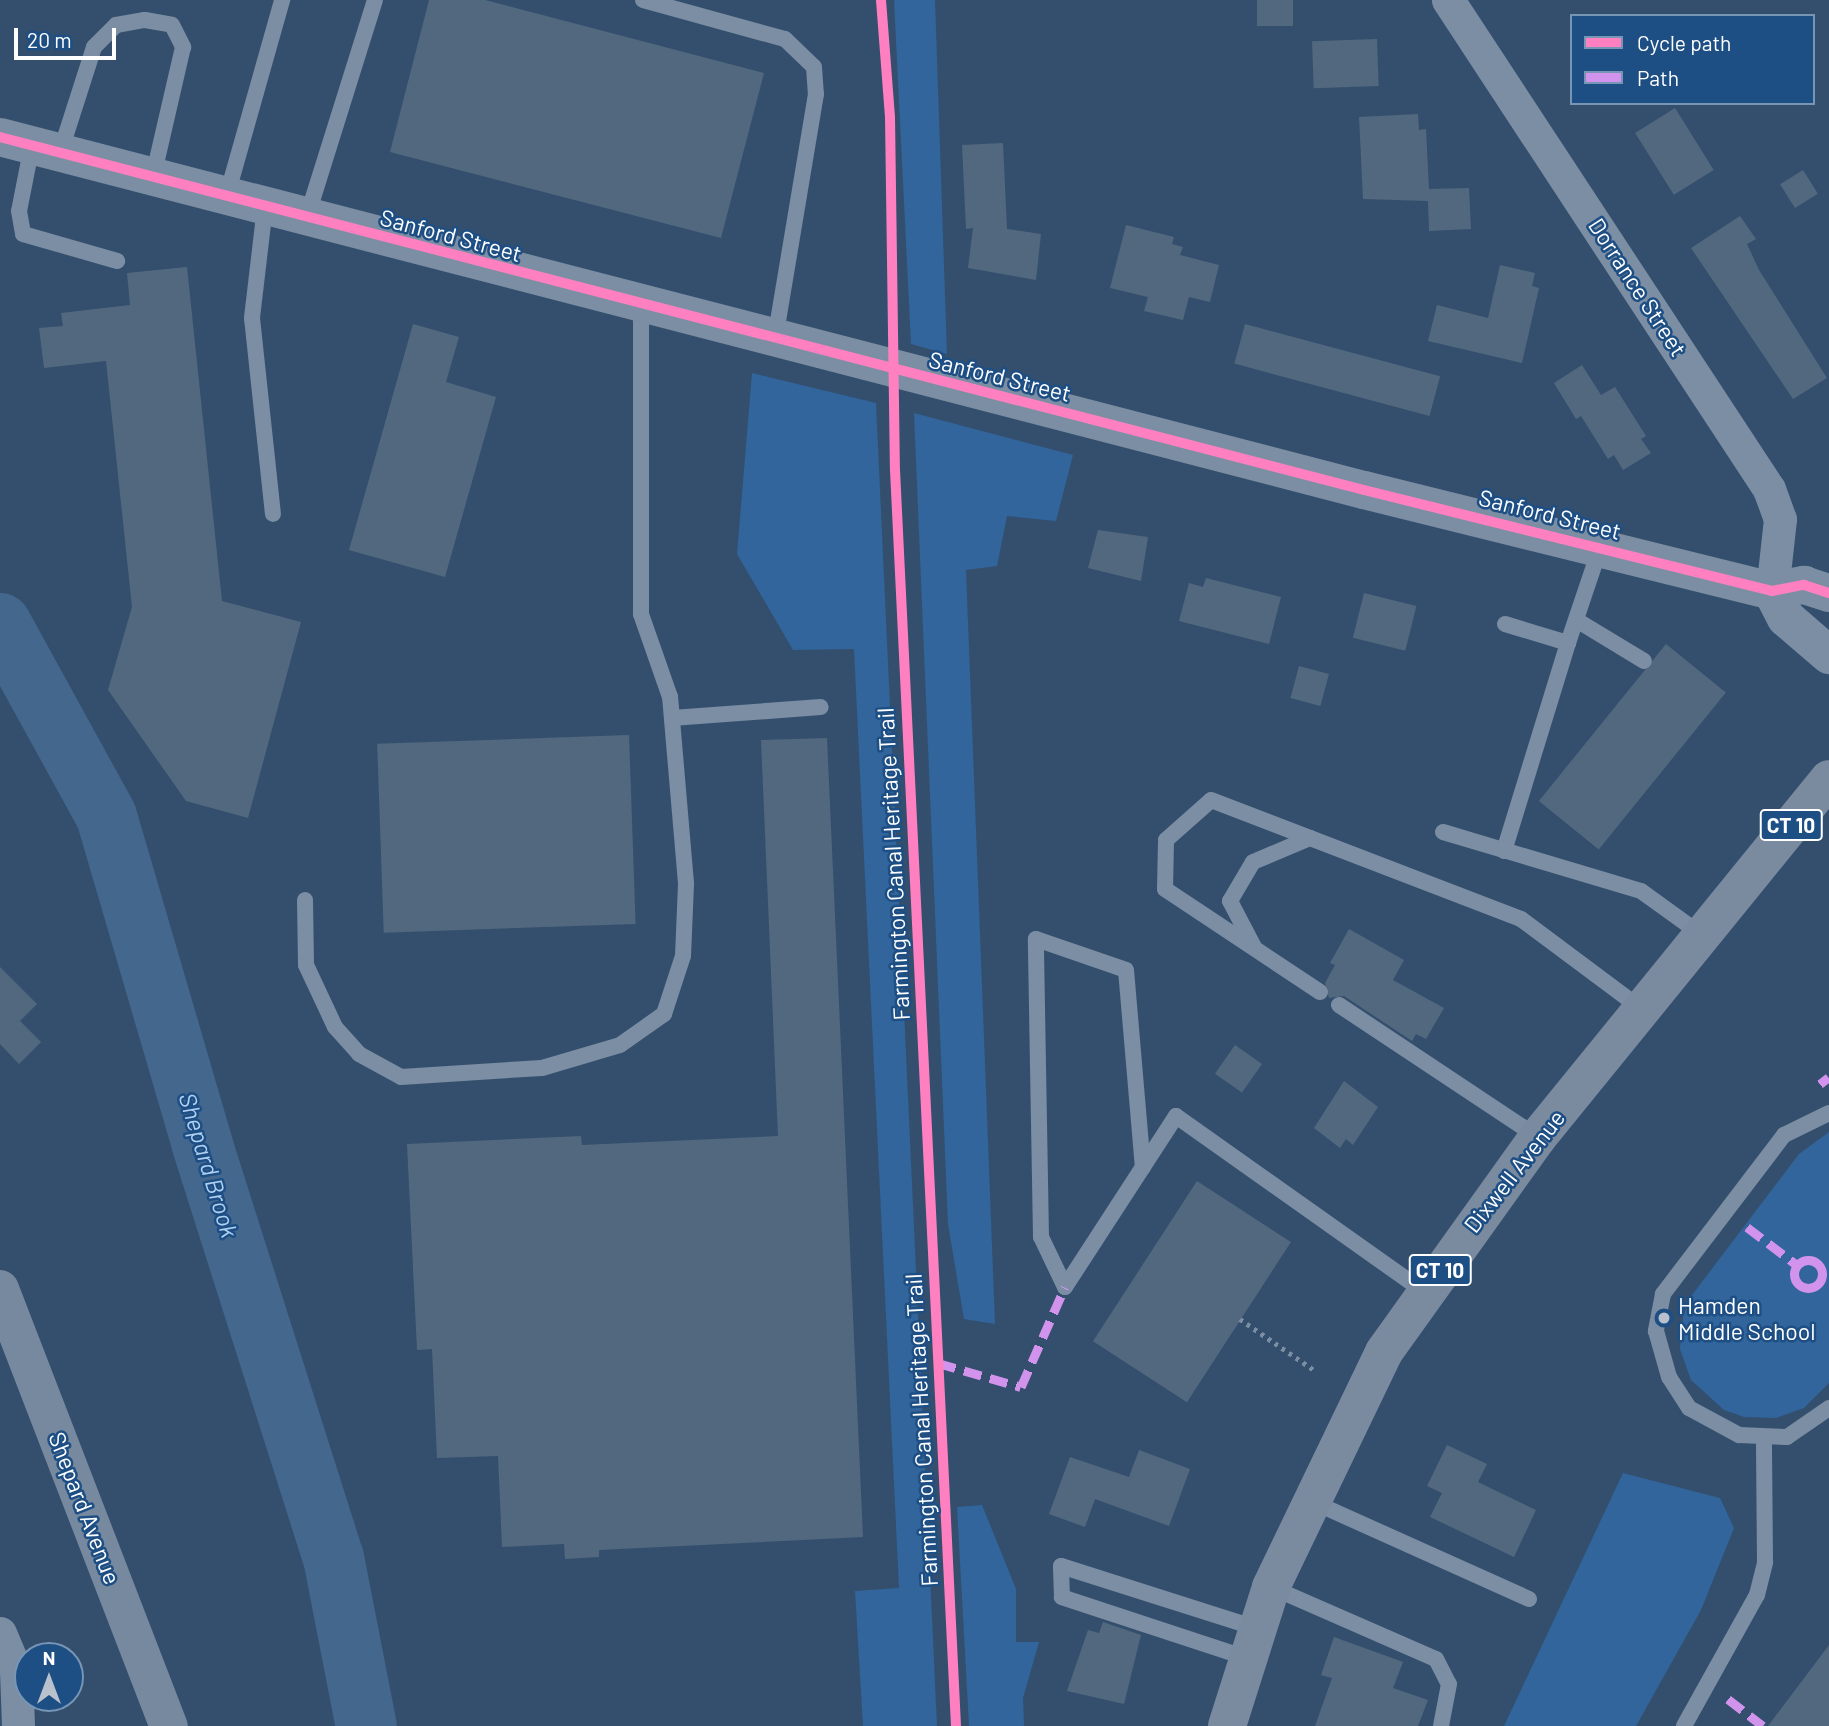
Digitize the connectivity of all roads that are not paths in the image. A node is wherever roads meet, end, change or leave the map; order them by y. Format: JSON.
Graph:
{"nodes":[{"id":1,"x":282,"y":0,"type":"edge"},
{"id":2,"x":375,"y":0,"type":"edge"},
{"id":3,"x":643,"y":0,"type":"edge"},
{"id":4,"x":1448,"y":0,"type":"edge"},
{"id":5,"x":31,"y":145,"type":"edge"},
{"id":6,"x":153,"y":178,"type":"junction"},
{"id":7,"x":227,"y":198,"type":"junction"},
{"id":8,"x":265,"y":207,"type":"junction"},
{"id":9,"x":306,"y":219,"type":"junction"},
{"id":10,"x":117,"y":261,"type":"dead end"},
{"id":11,"x":641,"y":307,"type":"junction"},
{"id":12,"x":775,"y":341,"type":"junction"},
{"id":13,"x":273,"y":514,"type":"dead end"},
{"id":14,"x":1600,"y":548,"type":"junction"},
{"id":15,"x":1772,"y":591,"type":"junction"},
{"id":16,"x":1829,"y":593,"type":"edge"},
{"id":17,"x":1578,"y":621,"type":"junction"},
{"id":18,"x":1505,"y":624,"type":"dead end"},
{"id":19,"x":1568,"y":643,"type":"junction"},
{"id":20,"x":1829,"y":655,"type":"edge"},
{"id":21,"x":1644,"y":660,"type":"dead end"},
{"id":22,"x":821,"y":707,"type":"dead end"},
{"id":23,"x":672,"y":718,"type":"junction"},
{"id":24,"x":1829,"y":779,"type":"edge"},
{"id":25,"x":1443,"y":832,"type":"dead end"},
{"id":26,"x":1310,"y":838,"type":"junction"},
{"id":27,"x":1504,"y":851,"type":"junction"},
{"id":28,"x":305,"y":900,"type":"dead end"},
{"id":29,"x":1702,"y":935,"type":"junction"},
{"id":30,"x":1255,"y":949,"type":"junction"},
{"id":31,"x":1320,"y":992,"type":"dead end"},
{"id":32,"x":1339,"y":1004,"type":"dead end"},
{"id":33,"x":1643,"y":1010,"type":"junction"},
{"id":34,"x":1829,"y":1113,"type":"edge"},
{"id":35,"x":1538,"y":1137,"type":"junction"},
{"id":36,"x":1143,"y":1167,"type":"junction"},
{"id":37,"x":0,"y":1289,"type":"edge"},
{"id":38,"x":1425,"y":1292,"type":"junction"},
{"id":39,"x":1829,"y":1408,"type":"edge"},
{"id":40,"x":1763,"y":1440,"type":"junction"},
{"id":41,"x":1308,"y":1500,"type":"junction"},
{"id":42,"x":1271,"y":1587,"type":"junction"},
{"id":43,"x":1529,"y":1599,"type":"dead end"},
{"id":44,"x":0,"y":1633,"type":"edge"},
{"id":45,"x":1252,"y":1643,"type":"junction"},
{"id":46,"x":18,"y":1726,"type":"edge"},
{"id":47,"x":169,"y":1726,"type":"edge"},
{"id":48,"x":1227,"y":1726,"type":"edge"},
{"id":49,"x":1441,"y":1726,"type":"edge"},
{"id":50,"x":1684,"y":1726,"type":"edge"}],
"edges":[{"from":1,"to":7,"type":"lane"},
{"from":2,"to":9,"type":"lane"},
{"from":3,"to":12,"type":"lane"},
{"from":4,"to":15,"type":"street","name":"Dorrance Street"},
{"from":5,"to":6,"type":"street","name":"Sanford Street"},
{"from":5,"to":6,"type":"lane"},
{"from":5,"to":10,"type":"lane"},
{"from":6,"to":7,"type":"street","name":"Sanford Street"},
{"from":7,"to":8,"type":"street","name":"Sanford Street"},
{"from":8,"to":9,"type":"street","name":"Sanford Street"},
{"from":8,"to":13,"type":"lane"},
{"from":9,"to":11,"type":"street","name":"Sanford Street"},
{"from":11,"to":12,"type":"street","name":"Sanford Street"},
{"from":11,"to":23,"type":"lane"},
{"from":12,"to":14,"type":"street","name":"Sanford Street"},
{"from":14,"to":15,"type":"street","name":"Sanford Street"},
{"from":14,"to":17,"type":"lane"},
{"from":15,"to":16,"type":"street","name":"Sanford Street"},
{"from":15,"to":20,"type":"street"},
{"from":17,"to":19,"type":"lane"},
{"from":17,"to":21,"type":"lane"},
{"from":18,"to":19,"type":"lane"},
{"from":19,"to":27,"type":"lane"},
{"from":22,"to":23,"type":"lane"},
{"from":23,"to":28,"type":"lane"},
{"from":24,"to":29,"type":"main road","name":"Dixwell Avenue","number":"CT 10"},
{"from":25,"to":27,"type":"lane"},
{"from":26,"to":30,"type":"lane"},
{"from":26,"to":30,"type":"lane"},
{"from":26,"to":33,"type":"lane"},
{"from":27,"to":29,"type":"lane"},
{"from":29,"to":33,"type":"main road","name":"Dixwell Avenue","number":"CT 10"},
{"from":30,"to":31,"type":"lane"},
{"from":32,"to":35,"type":"lane"},
{"from":33,"to":35,"type":"main road","name":"Dixwell Avenue","number":"CT 10"},
{"from":34,"to":40,"type":"lane"},
{"from":35,"to":38,"type":"main road","name":"Dixwell Avenue","number":"CT 10"},
{"from":36,"to":36,"type":"lane"},
{"from":36,"to":38,"type":"lane"},
{"from":37,"to":47,"type":"main road","name":"Shepard Avenue"},
{"from":38,"to":41,"type":"main road","name":"Dixwell Avenue","number":"CT 10"},
{"from":39,"to":40,"type":"lane"},
{"from":40,"to":50,"type":"lane"},
{"from":41,"to":42,"type":"main road","name":"Dixwell Avenue","number":"CT 10"},
{"from":41,"to":43,"type":"lane"},
{"from":42,"to":45,"type":"main road","name":"Dixwell Avenue","number":"CT 10"},
{"from":42,"to":49,"type":"lane"},
{"from":44,"to":46,"type":"street"},
{"from":45,"to":45,"type":"lane"},
{"from":45,"to":48,"type":"main road","name":"Dixwell Avenue","number":"CT 10"}]}
